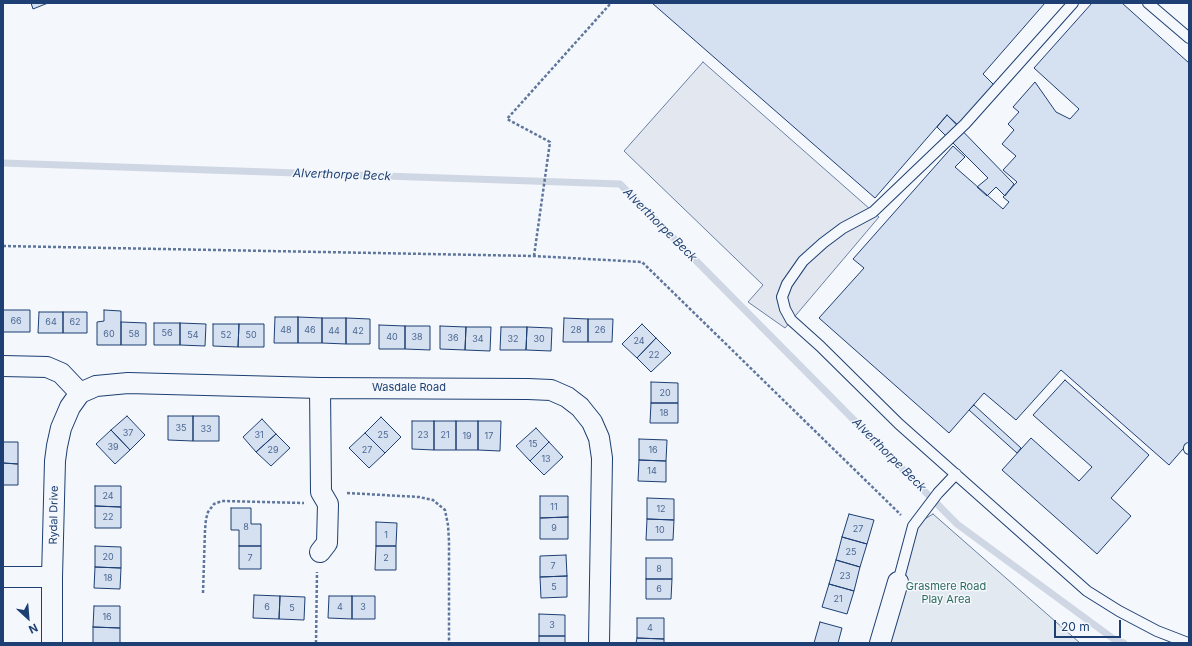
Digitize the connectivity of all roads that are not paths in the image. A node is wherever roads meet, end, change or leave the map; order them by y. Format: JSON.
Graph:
{"nodes":[{"id":1,"x":1073,"y":3,"type":"edge"},
{"id":2,"x":1148,"y":3,"type":"edge"},
{"id":3,"x":1189,"y":38,"type":"edge"},
{"id":4,"x":3,"y":366,"type":"edge"},
{"id":5,"x":320,"y":388,"type":"junction"},
{"id":6,"x":80,"y":393,"type":"junction"},
{"id":7,"x":956,"y":474,"type":"junction"},
{"id":8,"x":320,"y":552,"type":"road end"},
{"id":9,"x":3,"y":577,"type":"edge"},
{"id":10,"x":52,"y":577,"type":"junction"},
{"id":11,"x":898,"y":582,"type":"joint"},
{"id":12,"x":52,"y":643,"type":"edge"},
{"id":13,"x":599,"y":643,"type":"edge"},
{"id":14,"x":880,"y":643,"type":"edge"},
{"id":15,"x":1188,"y":643,"type":"edge"}],
"edges":[{"from":1,"to":7,"type":"lane"},
{"from":2,"to":3,"type":"lane"},
{"from":4,"to":6,"type":"street"},
{"from":5,"to":6,"type":"street","name":"Wasdale Road"},
{"from":5,"to":8,"type":"street"},
{"from":5,"to":13,"type":"street","name":"Wasdale Road"},
{"from":6,"to":10,"type":"street","name":"Rydal Drive"},
{"from":7,"to":11,"type":"lane"},
{"from":7,"to":15,"type":"lane"},
{"from":9,"to":10,"type":"street"},
{"from":10,"to":12,"type":"street","name":"Rydal Drive"},
{"from":11,"to":14,"type":"street"}]}
